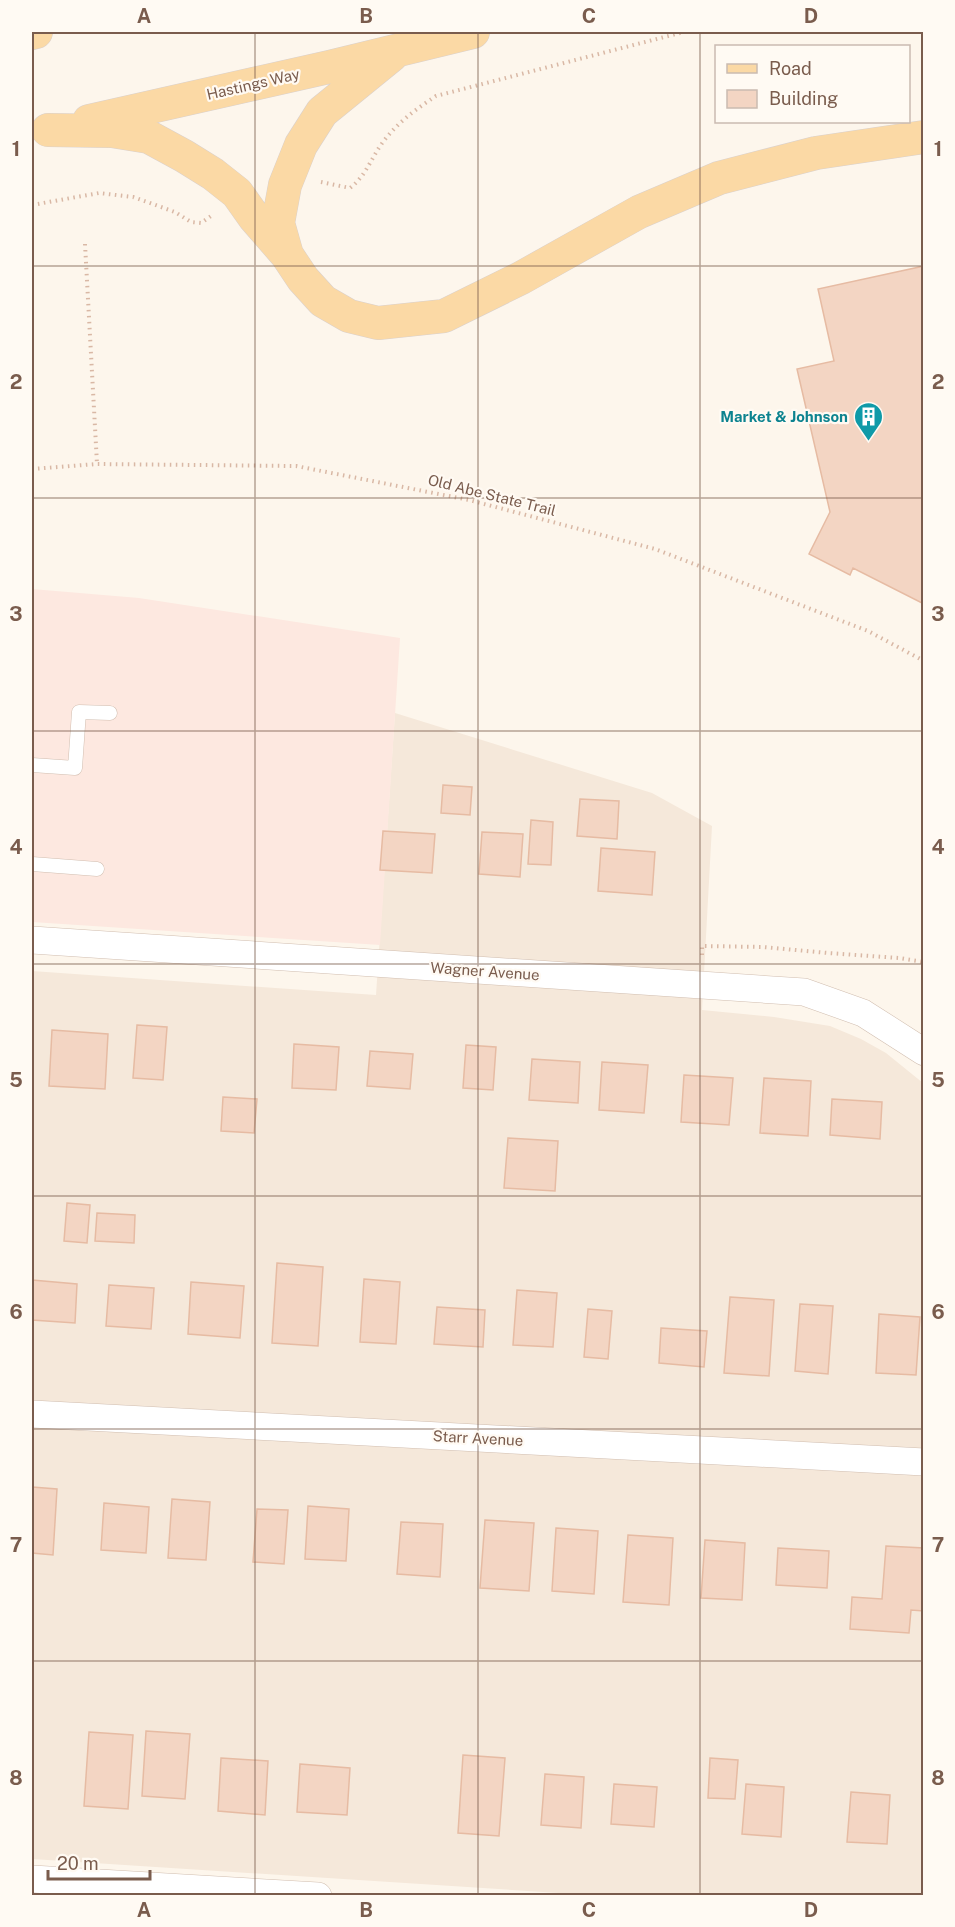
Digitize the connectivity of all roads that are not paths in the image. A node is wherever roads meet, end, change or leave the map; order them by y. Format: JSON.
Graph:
{"nodes":[{"id":1,"x":473,"y":32,"type":"edge"},
{"id":2,"x":397,"y":50,"type":"junction"},
{"id":3,"x":40,"y":132,"type":"edge"},
{"id":4,"x":924,"y":137,"type":"edge"},
{"id":5,"x":287,"y":255,"type":"junction"},
{"id":6,"x":110,"y":713,"type":"dead end"},
{"id":7,"x":32,"y":765,"type":"edge"},
{"id":8,"x":32,"y":864,"type":"edge"},
{"id":9,"x":97,"y":868,"type":"dead end"},
{"id":10,"x":32,"y":940,"type":"edge"},
{"id":11,"x":924,"y":1052,"type":"edge"},
{"id":12,"x":32,"y":1414,"type":"edge"},
{"id":13,"x":924,"y":1462,"type":"edge"},
{"id":14,"x":32,"y":1879,"type":"edge"},
{"id":15,"x":318,"y":1896,"type":"edge"}],
"edges":[{"from":1,"to":2,"type":"main road","name":"Hastings Way"},
{"from":2,"to":3,"type":"main road","name":"Hastings Way"},
{"from":2,"to":5,"type":"main road"},
{"from":3,"to":5,"type":"main road"},
{"from":4,"to":5,"type":"main road"},
{"from":6,"to":7,"type":"lane"},
{"from":8,"to":9,"type":"lane"},
{"from":10,"to":11,"type":"street","name":"Wagner Avenue"},
{"from":12,"to":13,"type":"street","name":"Starr Avenue"},
{"from":14,"to":15,"type":"street"}]}
